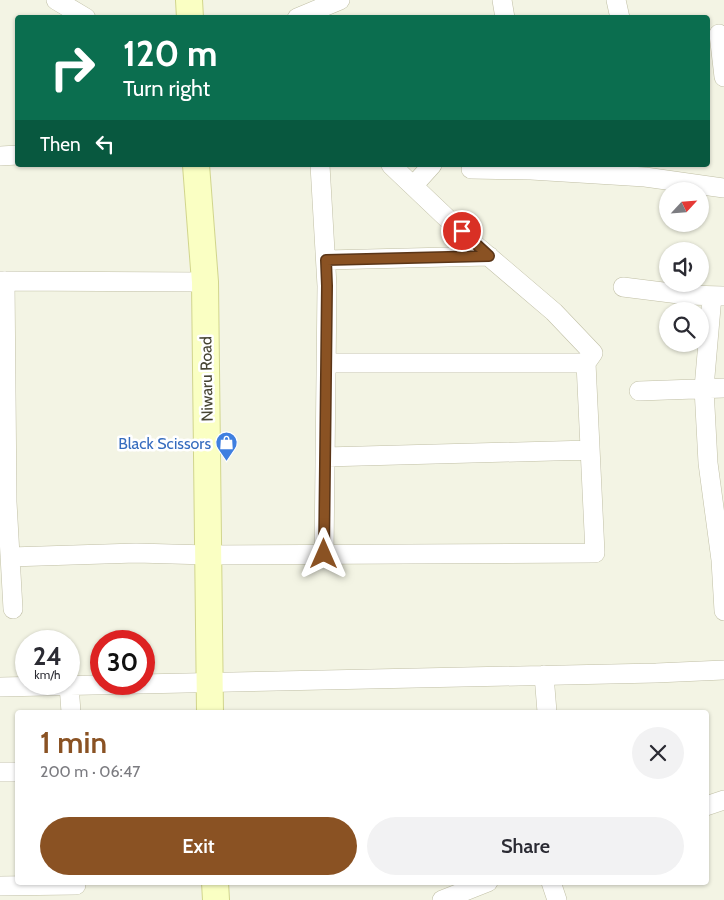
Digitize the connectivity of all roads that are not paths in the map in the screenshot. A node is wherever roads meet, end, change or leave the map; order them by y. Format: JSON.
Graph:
{"nodes":[{"id":1,"x":56,"y":0,"type":"edge"},
{"id":2,"x":190,"y":0,"type":"edge"},
{"id":3,"x":340,"y":0,"type":"edge"},
{"id":4,"x":502,"y":0,"type":"edge"},
{"id":5,"x":616,"y":0,"type":"edge"},
{"id":6,"x":81,"y":15,"type":"edge"},
{"id":7,"x":190,"y":15,"type":"edge"},
{"id":8,"x":304,"y":15,"type":"edge"},
{"id":9,"x":504,"y":15,"type":"edge"},
{"id":10,"x":619,"y":15,"type":"edge"},
{"id":11,"x":717,"y":34,"type":"edge"},
{"id":12,"x":724,"y":77,"type":"edge"},
{"id":13,"x":15,"y":155,"type":"edge"},
{"id":14,"x":0,"y":156,"type":"edge"},
{"id":15,"x":196,"y":167,"type":"edge"},
{"id":16,"x":320,"y":167,"type":"edge"},
{"id":17,"x":392,"y":167,"type":"edge"},
{"id":18,"x":430,"y":167,"type":"edge"},
{"id":19,"x":530,"y":168,"type":"edge"},
{"id":20,"x":471,"y":169,"type":"dead end"},
{"id":21,"x":644,"y":171,"type":"edge"},
{"id":22,"x":413,"y":186,"type":"junction"},
{"id":23,"x":724,"y":188,"type":"edge"},
{"id":24,"x":489,"y":256,"type":"junction"},
{"id":25,"x":326,"y":260,"type":"junction"},
{"id":26,"x":3,"y":281,"type":"edge"},
{"id":27,"x":205,"y":282,"type":"junction"},
{"id":28,"x":623,"y":287,"type":"dead end"},
{"id":29,"x":718,"y":296,"type":"edge"},
{"id":30,"x":326,"y":363,"type":"junction"},
{"id":31,"x":586,"y":363,"type":"junction"},
{"id":32,"x":704,"y":388,"type":"junction"},
{"id":33,"x":724,"y":388,"type":"edge"},
{"id":34,"x":3,"y":390,"type":"edge"},
{"id":35,"x":638,"y":392,"type":"dead end"},
{"id":36,"x":590,"y":450,"type":"junction"},
{"id":37,"x":324,"y":457,"type":"junction"},
{"id":38,"x":4,"y":502,"type":"edge"},
{"id":39,"x":208,"y":554,"type":"junction"},
{"id":40,"x":324,"y":554,"type":"junction"},
{"id":41,"x":10,"y":557,"type":"junction"},
{"id":42,"x":723,"y":560,"type":"edge"},
{"id":43,"x":13,"y":609,"type":"dead end"},
{"id":44,"x":724,"y":611,"type":"edge"},
{"id":45,"x":724,"y":670,"type":"edge"},
{"id":46,"x":544,"y":675,"type":"junction"},
{"id":47,"x":210,"y":682,"type":"junction"},
{"id":48,"x":80,"y":686,"type":"edge"},
{"id":49,"x":0,"y":687,"type":"edge"},
{"id":50,"x":15,"y":687,"type":"edge"},
{"id":51,"x":70,"y":695,"type":"edge"},
{"id":52,"x":71,"y":710,"type":"edge"},
{"id":53,"x":210,"y":710,"type":"edge"},
{"id":54,"x":547,"y":710,"type":"edge"},
{"id":55,"x":0,"y":772,"type":"edge"},
{"id":56,"x":15,"y":772,"type":"edge"},
{"id":57,"x":724,"y":800,"type":"edge"},
{"id":58,"x":709,"y":805,"type":"edge"},
{"id":59,"x":215,"y":885,"type":"edge"},
{"id":60,"x":480,"y":885,"type":"edge"},
{"id":61,"x":552,"y":885,"type":"edge"},
{"id":62,"x":0,"y":886,"type":"edge"},
{"id":63,"x":76,"y":889,"type":"edge"},
{"id":64,"x":216,"y":900,"type":"edge"},
{"id":65,"x":442,"y":900,"type":"edge"},
{"id":66,"x":557,"y":900,"type":"edge"}],
"edges":[{"from":1,"to":6,"type":"street"},
{"from":2,"to":7,"type":"street"},
{"from":3,"to":8,"type":"street"},
{"from":4,"to":9,"type":"street"},
{"from":5,"to":10,"type":"street"},
{"from":11,"to":12,"type":"street"},
{"from":13,"to":14,"type":"street"},
{"from":15,"to":27,"type":"street","name":"Niwaru Road"},
{"from":16,"to":25,"type":"street"},
{"from":17,"to":22,"type":"street"},
{"from":18,"to":22,"type":"street"},
{"from":19,"to":20,"type":"street"},
{"from":19,"to":21,"type":"street"},
{"from":21,"to":23,"type":"street"},
{"from":22,"to":24,"type":"street"},
{"from":24,"to":25,"type":"street"},
{"from":24,"to":31,"type":"street"},
{"from":25,"to":30,"type":"street"},
{"from":26,"to":27,"type":"street"},
{"from":26,"to":34,"type":"street"},
{"from":27,"to":39,"type":"street","name":"Niwaru Road"},
{"from":28,"to":29,"type":"street"},
{"from":29,"to":32,"type":"street"},
{"from":30,"to":31,"type":"street"},
{"from":30,"to":37,"type":"street"},
{"from":31,"to":36,"type":"street"},
{"from":32,"to":33,"type":"street"},
{"from":32,"to":35,"type":"street"},
{"from":32,"to":42,"type":"street"},
{"from":34,"to":38,"type":"street"},
{"from":36,"to":37,"type":"street"},
{"from":36,"to":40,"type":"street"},
{"from":37,"to":40,"type":"street"},
{"from":38,"to":41,"type":"street"},
{"from":39,"to":40,"type":"street"},
{"from":39,"to":41,"type":"street"},
{"from":39,"to":47,"type":"street","name":"Niwaru Road"},
{"from":41,"to":43,"type":"street"},
{"from":42,"to":44,"type":"street"},
{"from":45,"to":46,"type":"street"},
{"from":46,"to":47,"type":"street"},
{"from":46,"to":54,"type":"street"},
{"from":47,"to":48,"type":"street"},
{"from":47,"to":53,"type":"street","name":"Niwaru Road"},
{"from":49,"to":50,"type":"street"},
{"from":51,"to":52,"type":"street"},
{"from":55,"to":56,"type":"street"},
{"from":57,"to":58,"type":"street"},
{"from":59,"to":64,"type":"street"},
{"from":60,"to":65,"type":"street"},
{"from":61,"to":66,"type":"street"},
{"from":62,"to":63,"type":"street"}]}
